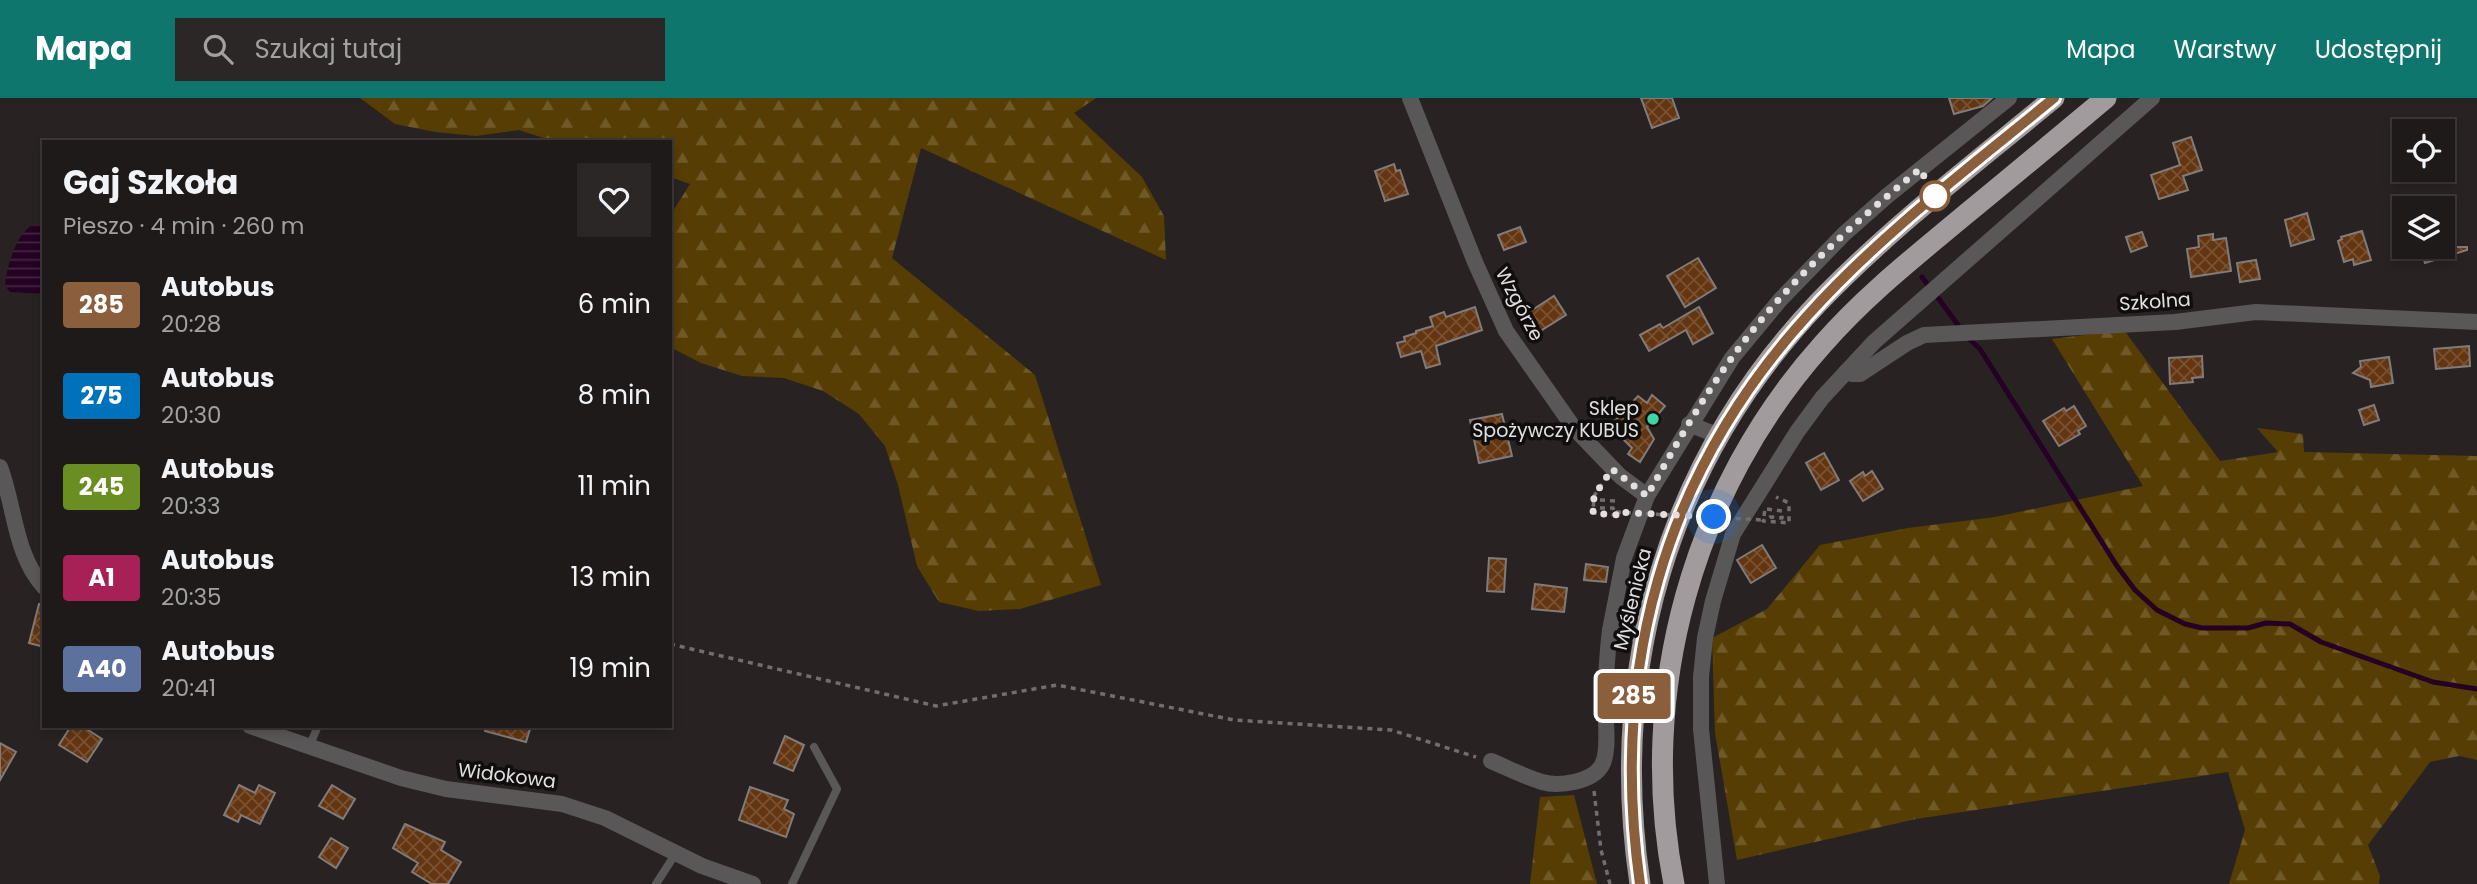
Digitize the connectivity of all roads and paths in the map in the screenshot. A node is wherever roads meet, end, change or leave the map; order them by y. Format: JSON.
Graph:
{"nodes":[{"id":1,"x":1410,"y":98,"type":"edge"},
{"id":2,"x":2010,"y":98,"type":"edge"},
{"id":3,"x":2054,"y":98,"type":"edge"},
{"id":4,"x":2106,"y":98,"type":"edge"},
{"id":5,"x":2152,"y":98,"type":"edge"},
{"id":6,"x":2477,"y":322,"type":"edge"},
{"id":7,"x":1846,"y":372,"type":"junction"},
{"id":8,"x":1689,"y":424,"type":"junction"},
{"id":9,"x":1719,"y":436,"type":"junction"},
{"id":10,"x":0,"y":467,"type":"edge"},
{"id":11,"x":1612,"y":469,"type":"junction"},
{"id":12,"x":1761,"y":490,"type":"junction"},
{"id":13,"x":1647,"y":496,"type":"junction"},
{"id":14,"x":1600,"y":500,"type":"dead end"},
{"id":15,"x":1616,"y":501,"type":"dead end"},
{"id":16,"x":1600,"y":508,"type":"dead end"},
{"id":17,"x":1616,"y":510,"type":"junction"},
{"id":18,"x":1776,"y":511,"type":"dead end"},
{"id":19,"x":1764,"y":518,"type":"junction"},
{"id":20,"x":42,"y":585,"type":"edge"},
{"id":21,"x":1610,"y":630,"type":"junction"},
{"id":22,"x":1644,"y":635,"type":"junction"},
{"id":23,"x":672,"y":644,"type":"edge"},
{"id":24,"x":256,"y":728,"type":"edge"},
{"id":25,"x":317,"y":728,"type":"edge"},
{"id":26,"x":309,"y":747,"type":"junction"},
{"id":27,"x":814,"y":747,"type":"dead end"},
{"id":28,"x":1491,"y":761,"type":"joint"},
{"id":29,"x":1593,"y":775,"type":"junction"},
{"id":30,"x":676,"y":853,"type":"junction"},
{"id":31,"x":656,"y":884,"type":"edge"},
{"id":32,"x":753,"y":884,"type":"edge"},
{"id":33,"x":792,"y":884,"type":"edge"},
{"id":34,"x":1610,"y":884,"type":"edge"},
{"id":35,"x":1640,"y":884,"type":"edge"},
{"id":36,"x":1674,"y":884,"type":"edge"},
{"id":37,"x":1717,"y":884,"type":"edge"}],
"edges":[{"from":1,"to":11,"type":"street","name":"Wzgórze"},
{"from":2,"to":8,"type":"street"},
{"from":3,"to":9,"type":"highway","name":"Myślenicka"},
{"from":4,"to":36,"type":"highway"},
{"from":5,"to":7,"type":"street"},
{"from":6,"to":7,"type":"street","name":"Szkolna"},
{"from":7,"to":12,"type":"street"},
{"from":8,"to":9,"type":"street"},
{"from":8,"to":13,"type":"street"},
{"from":9,"to":22,"type":"highway","name":"Myślenicka"},
{"from":10,"to":20,"type":"street"},
{"from":11,"to":13,"type":"street","name":"Wzgórze"},
{"from":11,"to":17,"type":"path"},
{"from":12,"to":19,"type":"path"},
{"from":12,"to":37,"type":"street"},
{"from":13,"to":21,"type":"street"},
{"from":14,"to":15,"type":"path"},
{"from":16,"to":17,"type":"path"},
{"from":17,"to":19,"type":"path","bridge":true},
{"from":18,"to":19,"type":"path"},
{"from":19,"to":19,"type":"path","bridge":true},
{"from":21,"to":22,"type":"street"},
{"from":21,"to":29,"type":"street"},
{"from":22,"to":35,"type":"highway","name":"Myślenicka"},
{"from":23,"to":28,"type":"path"},
{"from":24,"to":26,"type":"street","name":"Widokowa"},
{"from":25,"to":26,"type":"lane"},
{"from":26,"to":30,"type":"street","name":"Widokowa"},
{"from":27,"to":33,"type":"lane"},
{"from":28,"to":29,"type":"street"},
{"from":29,"to":34,"type":"path"},
{"from":30,"to":31,"type":"lane"},
{"from":30,"to":32,"type":"street","name":"Widokowa"}]}
